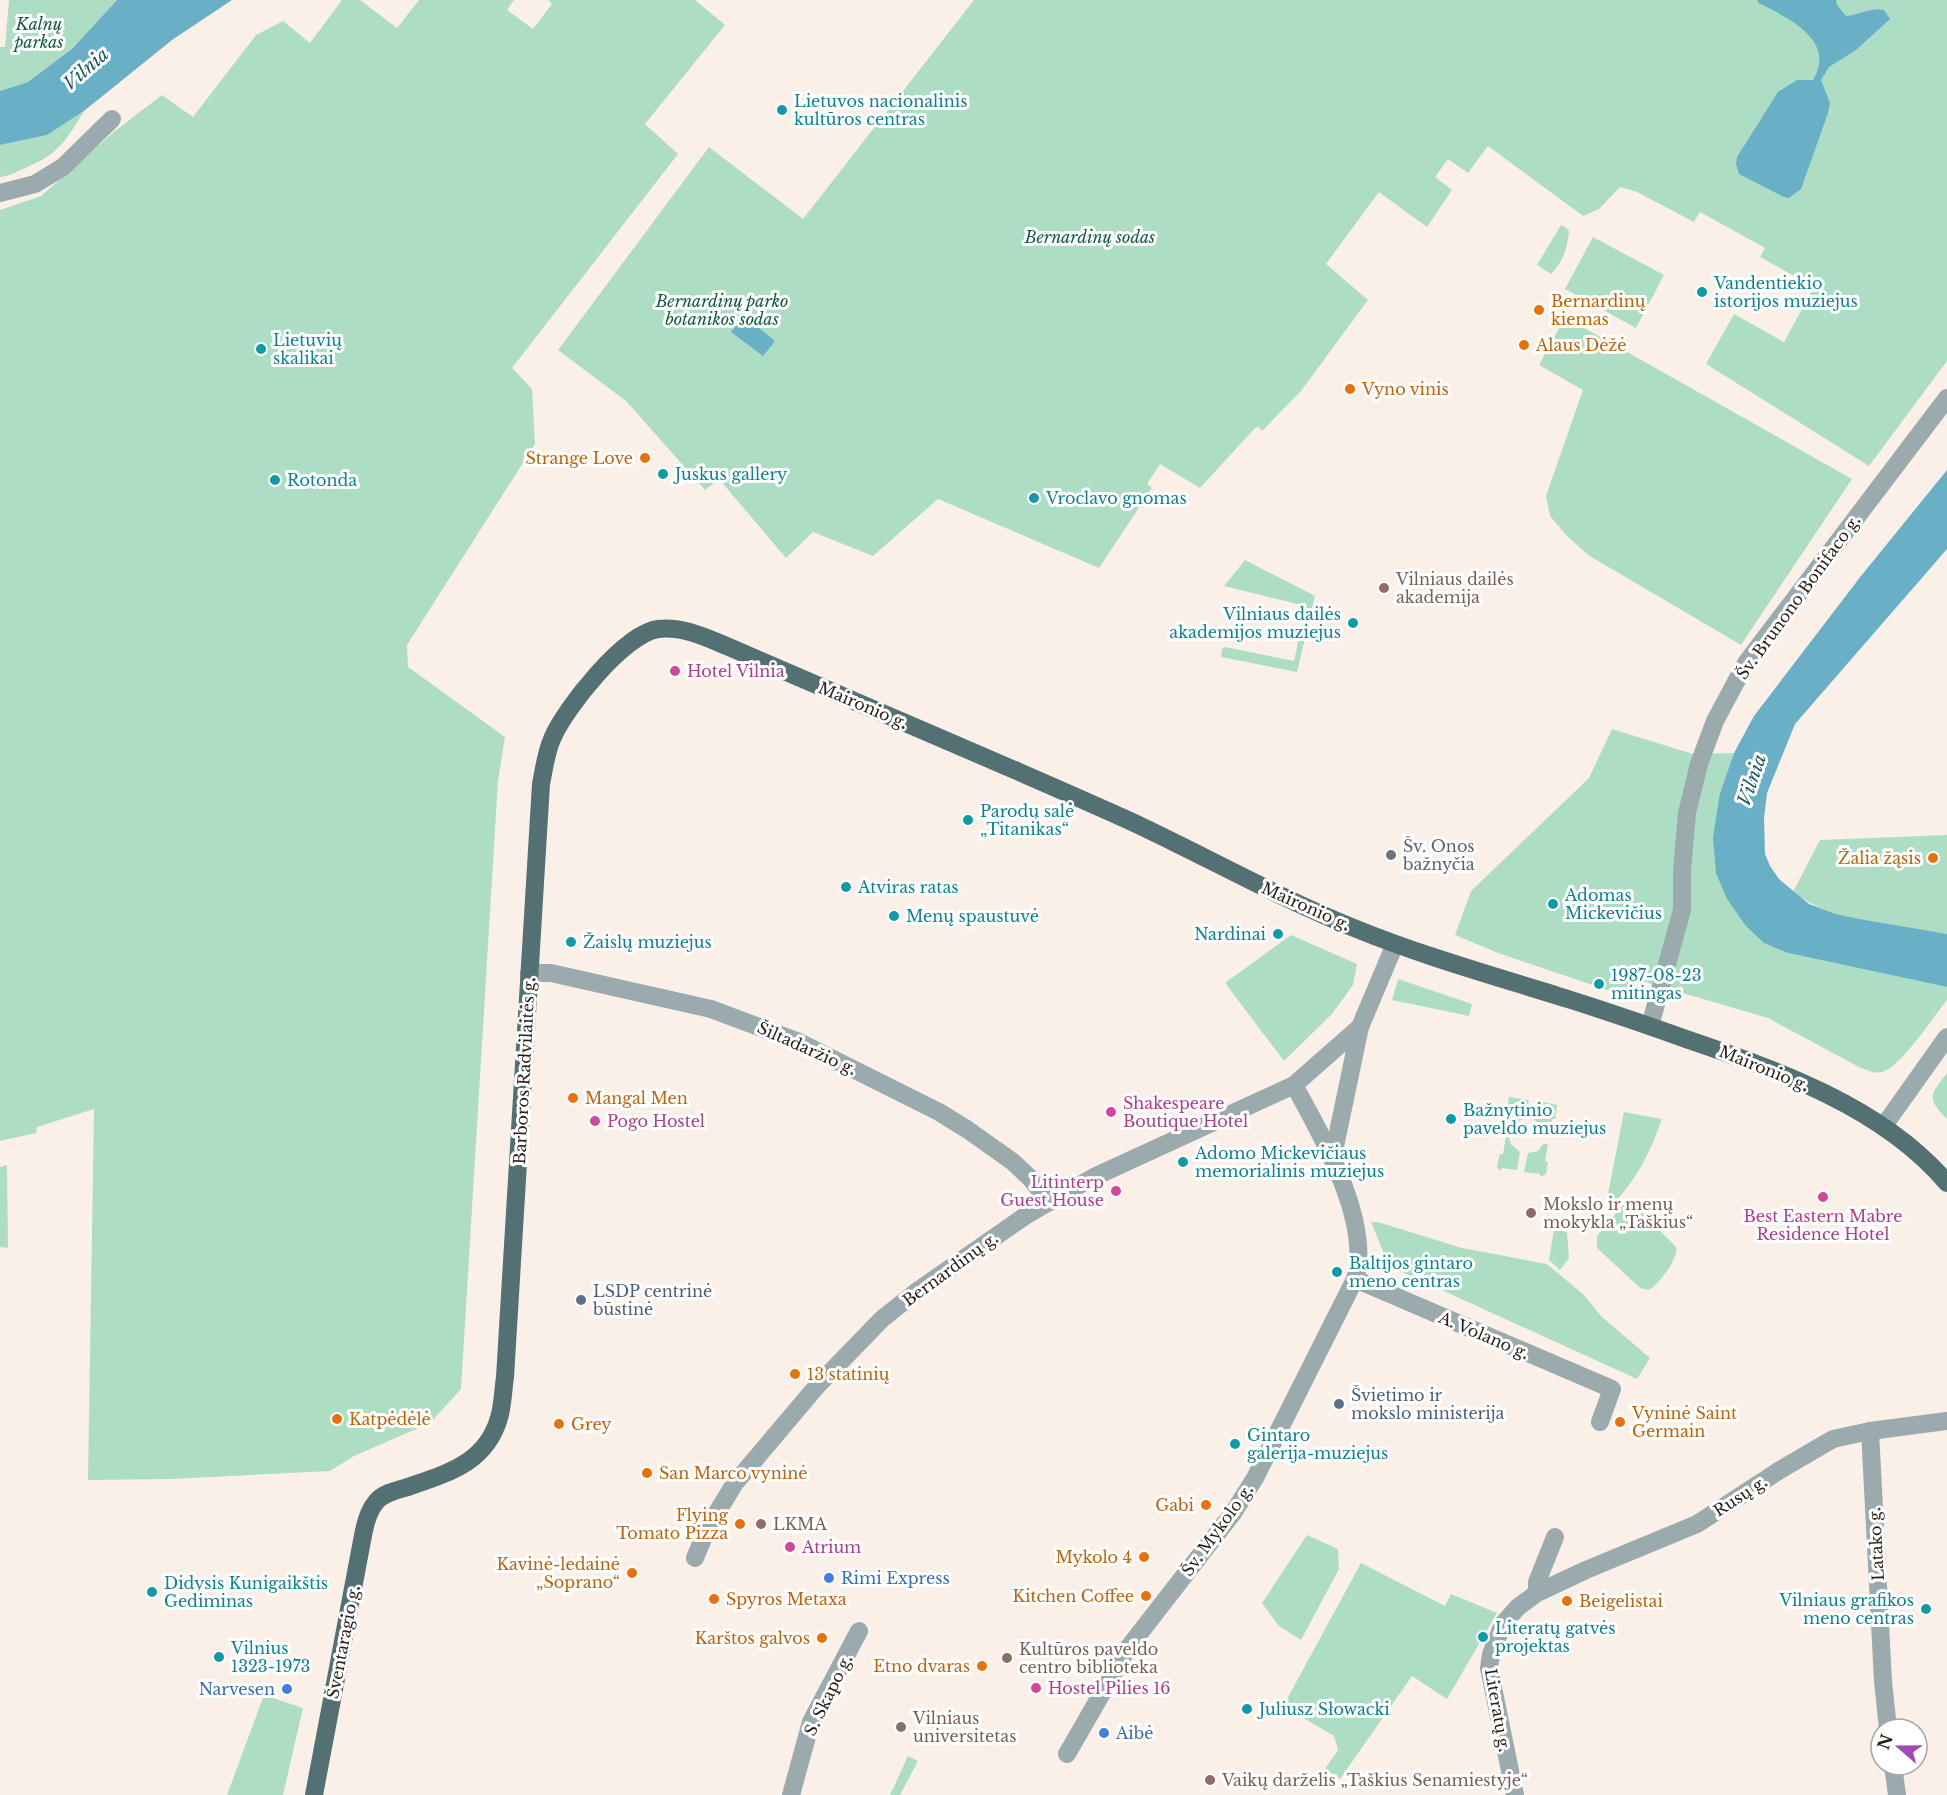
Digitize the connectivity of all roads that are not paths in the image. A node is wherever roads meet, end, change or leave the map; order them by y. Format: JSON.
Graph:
{"nodes":[{"id":1,"x":111,"y":119,"type":"dead end"},
{"id":2,"x":0,"y":193,"type":"edge"},
{"id":3,"x":1947,"y":398,"type":"edge"},
{"id":4,"x":659,"y":629,"type":"joint"},
{"id":5,"x":1395,"y":944,"type":"junction"},
{"id":6,"x":529,"y":973,"type":"junction"},
{"id":7,"x":1650,"y":1026,"type":"junction"},
{"id":8,"x":1360,"y":1027,"type":"junction"},
{"id":9,"x":1947,"y":1037,"type":"edge"},
{"id":10,"x":1294,"y":1085,"type":"junction"},
{"id":11,"x":1883,"y":1127,"type":"junction"},
{"id":12,"x":1333,"y":1156,"type":"junction"},
{"id":13,"x":1947,"y":1183,"type":"edge"},
{"id":14,"x":1049,"y":1202,"type":"junction"},
{"id":15,"x":1355,"y":1279,"type":"junction"},
{"id":16,"x":1947,"y":1421,"type":"edge"},
{"id":17,"x":1600,"y":1422,"type":"dead end"},
{"id":18,"x":1870,"y":1431,"type":"junction"},
{"id":19,"x":385,"y":1494,"type":"joint"},
{"id":20,"x":1555,"y":1537,"type":"dead end"},
{"id":21,"x":695,"y":1558,"type":"dead end"},
{"id":22,"x":1537,"y":1593,"type":"junction"},
{"id":23,"x":859,"y":1631,"type":"dead end"},
{"id":24,"x":1887,"y":1717,"type":"edge"},
{"id":25,"x":1067,"y":1754,"type":"dead end"},
{"id":26,"x":1895,"y":1777,"type":"edge"},
{"id":27,"x":314,"y":1795,"type":"edge"},
{"id":28,"x":792,"y":1795,"type":"edge"},
{"id":29,"x":1515,"y":1795,"type":"edge"},
{"id":30,"x":1897,"y":1795,"type":"edge"}],
"edges":[{"from":1,"to":2,"type":"street"},
{"from":3,"to":7,"type":"street","name":"Šv. Brunono Bonifaco g."},
{"from":4,"to":5,"type":"main road","name":"Maironio g."},
{"from":4,"to":6,"type":"main road","name":"Barboros Radvilaitės g."},
{"from":5,"to":7,"type":"main road","name":"Maironio g."},
{"from":5,"to":8,"type":"street","name":"Šv. Mykolo g."},
{"from":6,"to":14,"type":"street","name":"Šiltadaržio g."},
{"from":6,"to":19,"type":"main road","name":"Barboros Radvilaitės g."},
{"from":7,"to":11,"type":"main road","name":"Maironio g."},
{"from":8,"to":10,"type":"street","name":"Šv. Mykolo g."},
{"from":8,"to":12,"type":"street","name":"Šv. Mykolo g."},
{"from":9,"to":11,"type":"street"},
{"from":10,"to":12,"type":"street","name":"Šv. Mykolo g."},
{"from":10,"to":14,"type":"street","name":"Bernardinų g."},
{"from":11,"to":13,"type":"main road","name":"Maironio g."},
{"from":12,"to":15,"type":"street","name":"Šv. Mykolo g."},
{"from":14,"to":21,"type":"street","name":"Bernardinų g."},
{"from":15,"to":17,"type":"street","name":"A. Volano g."},
{"from":15,"to":25,"type":"street","name":"Šv. Mykolo g."},
{"from":16,"to":18,"type":"street","name":"Rusų g."},
{"from":18,"to":22,"type":"street","name":"Rusų g."},
{"from":18,"to":24,"type":"street","name":"Latako g."},
{"from":19,"to":27,"type":"main road","name":"Šventaragio g."},
{"from":20,"to":22,"type":"street"},
{"from":22,"to":29,"type":"street","name":"Literatų g."},
{"from":23,"to":28,"type":"street","name":"S. Skapo g."},
{"from":26,"to":30,"type":"street"}]}
